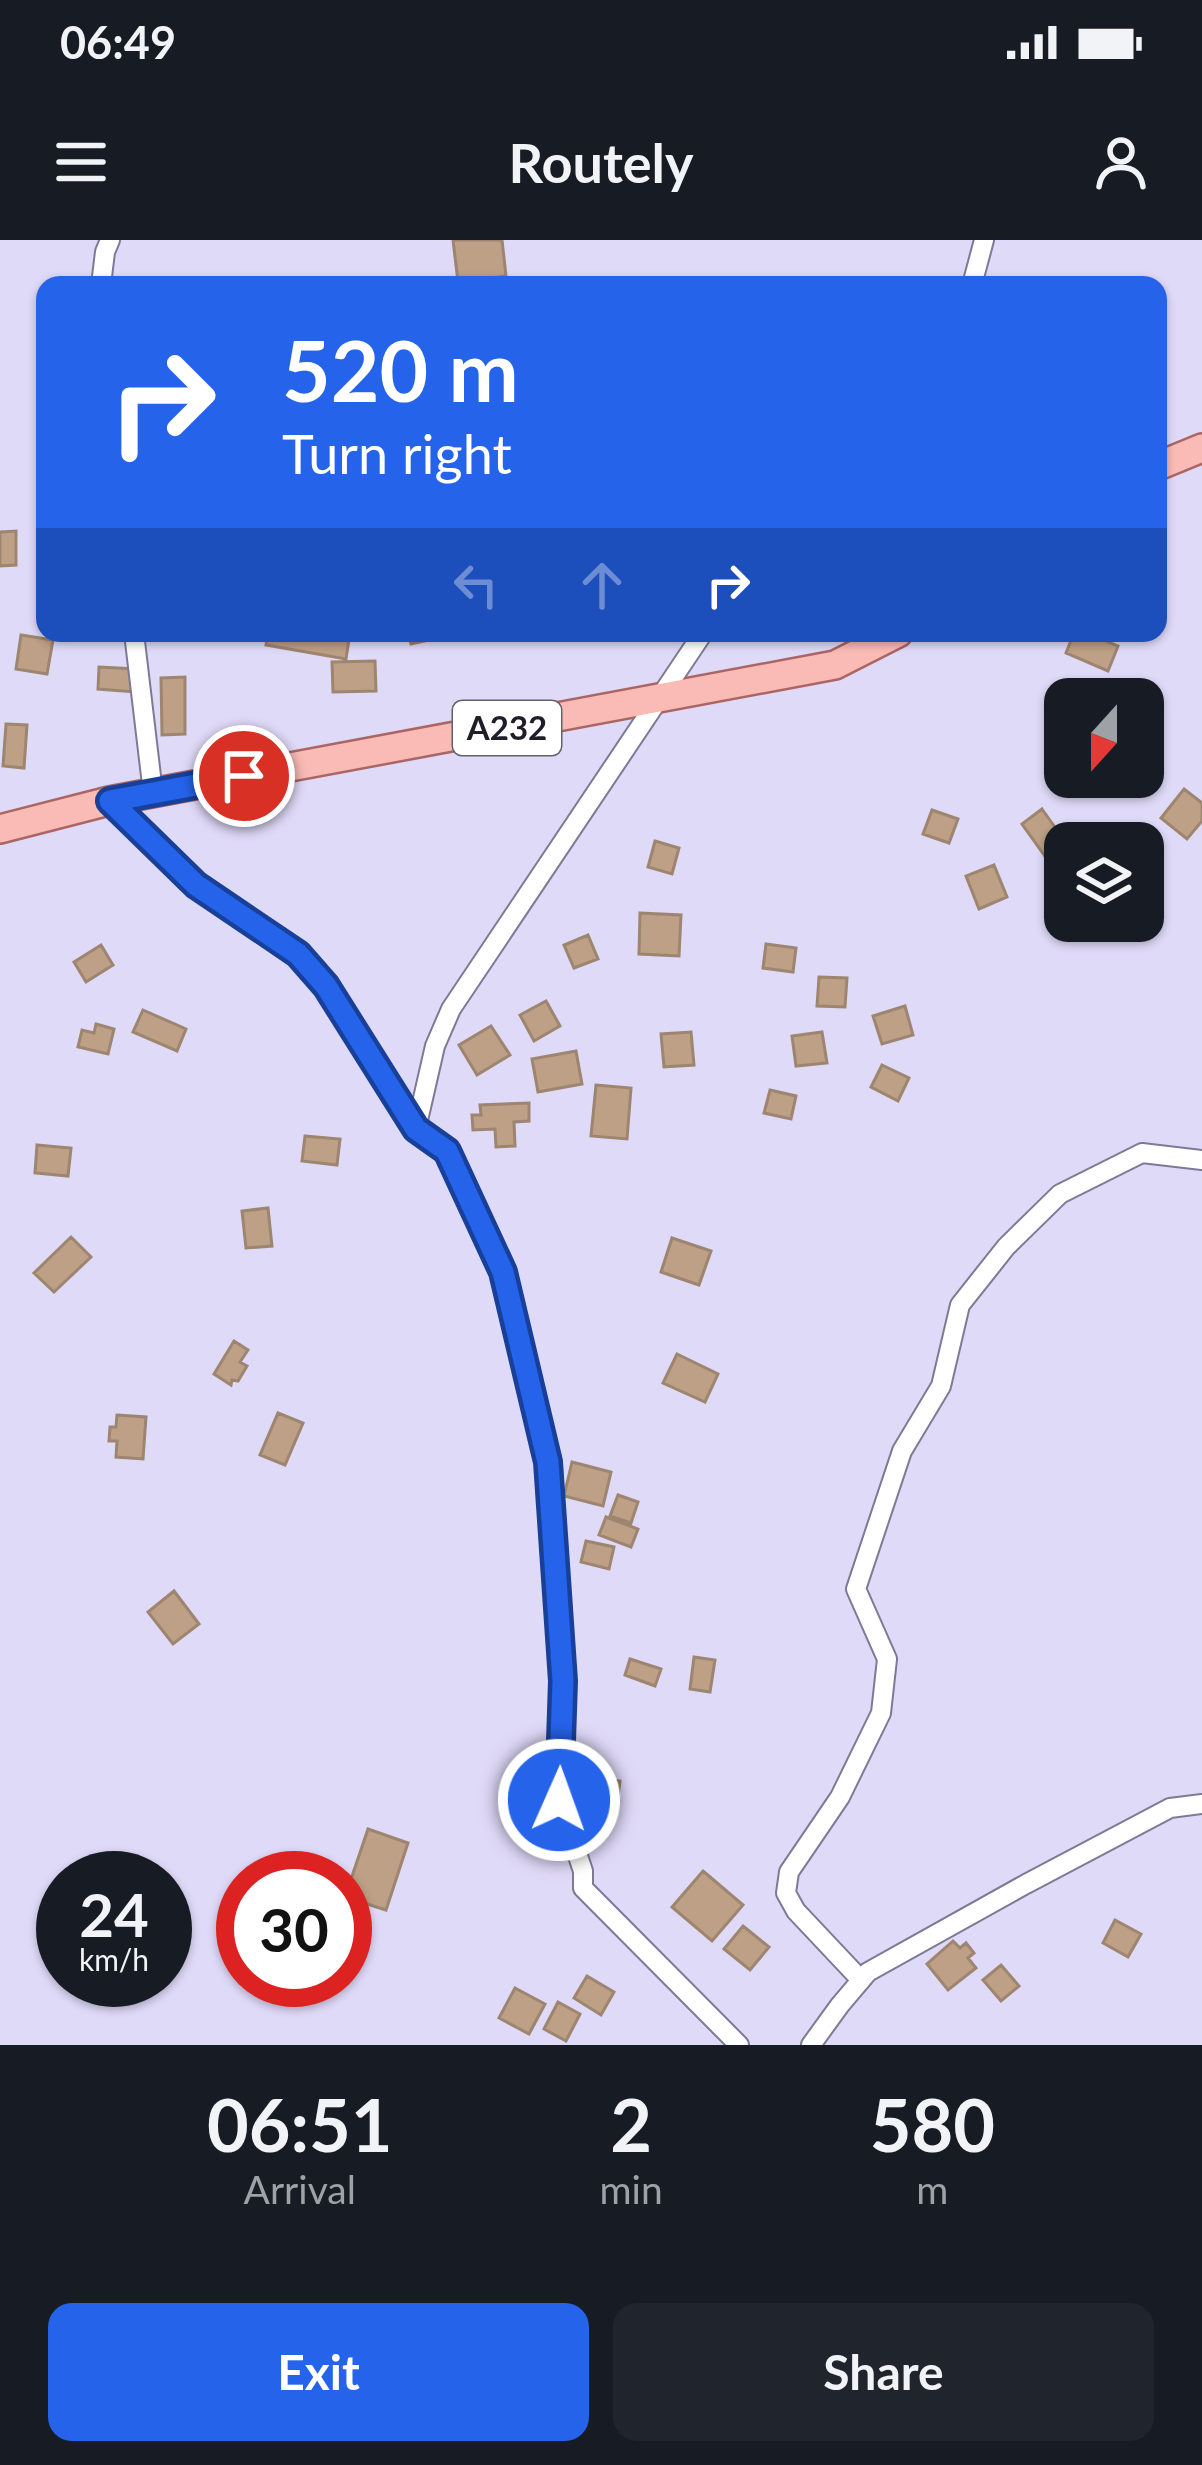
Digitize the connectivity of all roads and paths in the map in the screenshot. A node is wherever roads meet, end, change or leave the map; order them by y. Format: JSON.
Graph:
{"nodes":[{"id":1,"x":110,"y":240,"type":"edge"},
{"id":2,"x":983,"y":240,"type":"edge"},
{"id":3,"x":102,"y":276,"type":"edge"},
{"id":4,"x":974,"y":276,"type":"edge"},
{"id":5,"x":1202,"y":448,"type":"edge"},
{"id":6,"x":1167,"y":462,"type":"edge"},
{"id":7,"x":134,"y":642,"type":"edge"},
{"id":8,"x":697,"y":642,"type":"edge"},
{"id":9,"x":881,"y":642,"type":"edge"},
{"id":10,"x":658,"y":700,"type":"junction"},
{"id":11,"x":153,"y":794,"type":"junction"},
{"id":12,"x":110,"y":801,"type":"junction"},
{"id":13,"x":0,"y":830,"type":"edge"},
{"id":14,"x":416,"y":1129,"type":"junction"},
{"id":15,"x":1202,"y":1160,"type":"edge"},
{"id":16,"x":1202,"y":1804,"type":"edge"},
{"id":17,"x":861,"y":1980,"type":"junction"},
{"id":18,"x":739,"y":2045,"type":"edge"},
{"id":19,"x":811,"y":2045,"type":"edge"}],
"edges":[{"from":1,"to":3,"type":"street"},
{"from":2,"to":4,"type":"street"},
{"from":5,"to":6,"type":"main road"},
{"from":7,"to":11,"type":"street"},
{"from":8,"to":10,"type":"street"},
{"from":9,"to":10,"type":"main road","number":"A232"},
{"from":10,"to":11,"type":"main road","number":"A232"},
{"from":10,"to":14,"type":"street"},
{"from":11,"to":12,"type":"main road","number":"A232"},
{"from":12,"to":13,"type":"main road","number":"A232"},
{"from":12,"to":14,"type":"street"},
{"from":14,"to":18,"type":"street"},
{"from":15,"to":17,"type":"street"},
{"from":16,"to":17,"type":"street"},
{"from":17,"to":19,"type":"street"}]}
